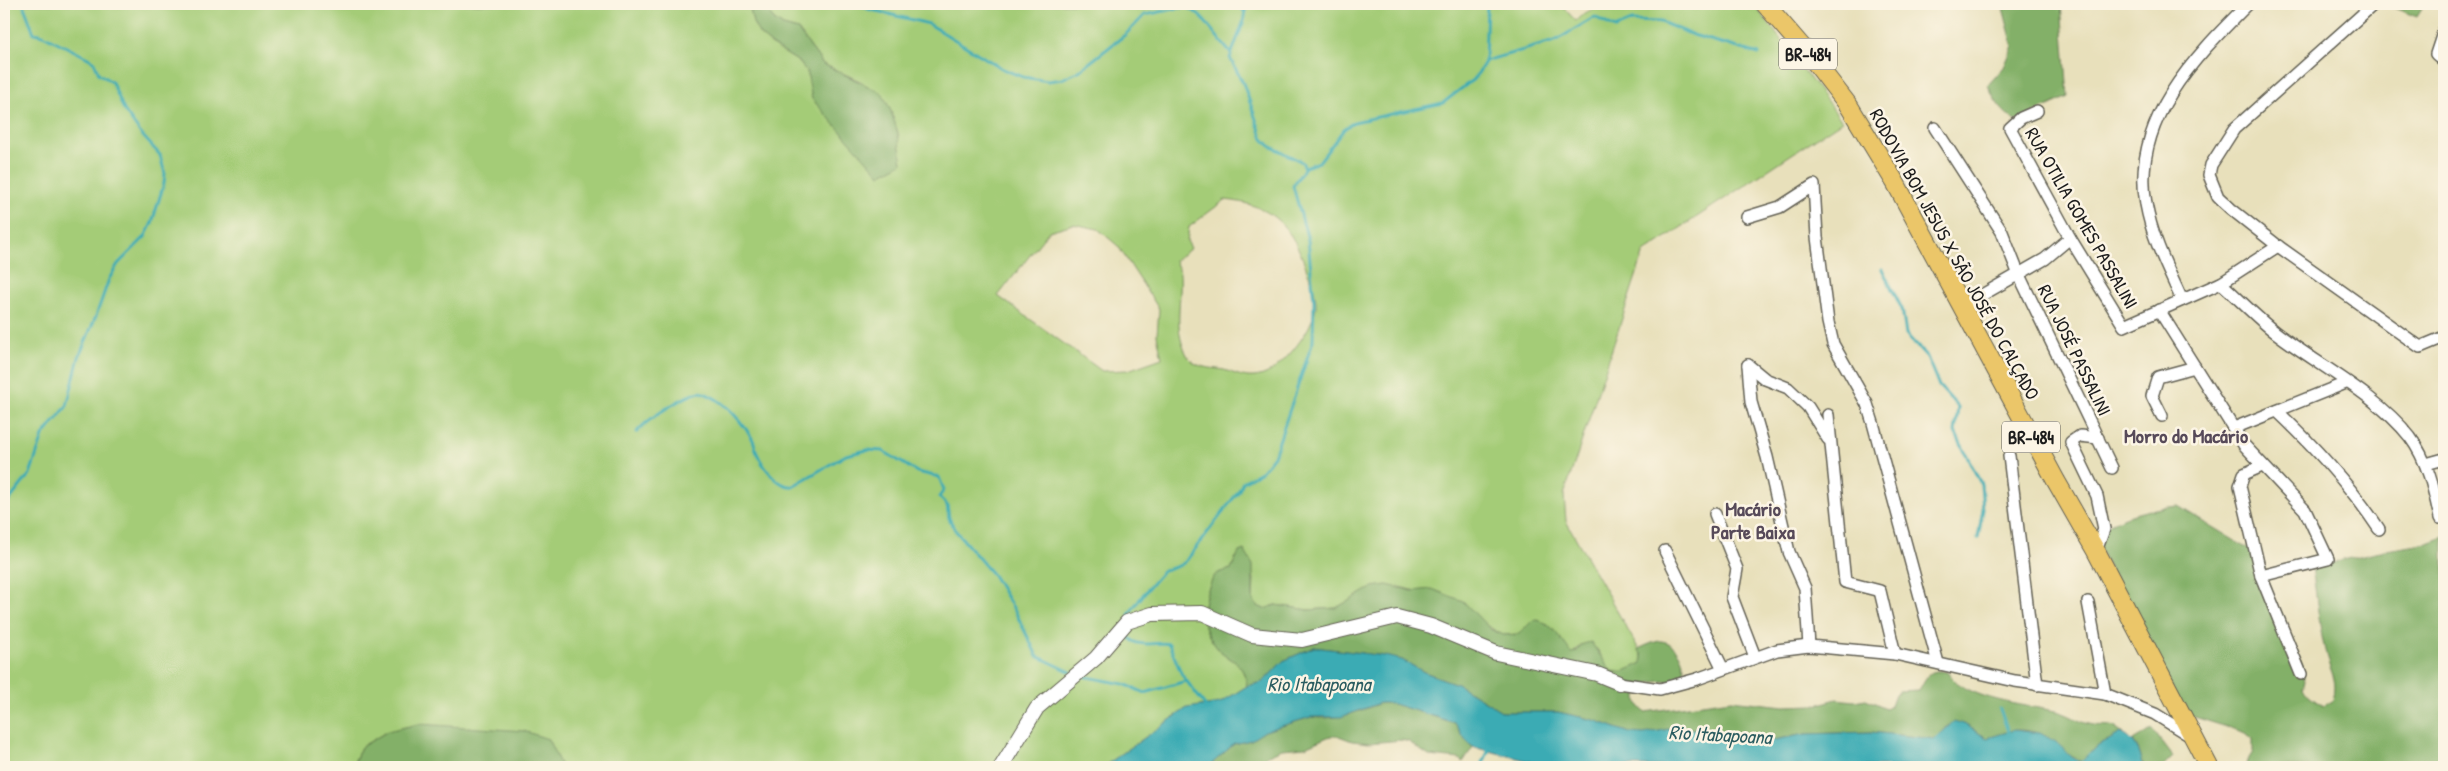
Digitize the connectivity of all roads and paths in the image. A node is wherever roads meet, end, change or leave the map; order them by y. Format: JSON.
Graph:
{"nodes":[{"id":1,"x":1765,"y":4,"type":"edge"},
{"id":2,"x":2248,"y":4,"type":"edge"},
{"id":3,"x":2374,"y":4,"type":"edge"},
{"id":4,"x":2444,"y":30,"type":"edge"},
{"id":5,"x":2444,"y":61,"type":"edge"},
{"id":6,"x":2037,"y":111,"type":"dead end"},
{"id":7,"x":1935,"y":128,"type":"dead end"},
{"id":8,"x":1747,"y":217,"type":"dead end"},
{"id":9,"x":2070,"y":238,"type":"junction"},
{"id":10,"x":2278,"y":246,"type":"junction"},
{"id":11,"x":2020,"y":276,"type":"junction"},
{"id":12,"x":2221,"y":282,"type":"junction"},
{"id":13,"x":2182,"y":300,"type":"junction"},
{"id":14,"x":1961,"y":307,"type":"junction"},
{"id":15,"x":2159,"y":310,"type":"junction"},
{"id":16,"x":2444,"y":337,"type":"edge"},
{"id":17,"x":2195,"y":367,"type":"junction"},
{"id":18,"x":2346,"y":383,"type":"junction"},
{"id":19,"x":2277,"y":411,"type":"junction"},
{"id":20,"x":1828,"y":415,"type":"dead end"},
{"id":21,"x":2162,"y":416,"type":"dead end"},
{"id":22,"x":2234,"y":428,"type":"junction"},
{"id":23,"x":2098,"y":438,"type":"junction"},
{"id":24,"x":1829,"y":441,"type":"junction"},
{"id":25,"x":2009,"y":456,"type":"dead end"},
{"id":26,"x":2444,"y":459,"type":"edge"},
{"id":27,"x":2426,"y":464,"type":"junction"},
{"id":28,"x":2262,"y":466,"type":"junction"},
{"id":29,"x":2112,"y":468,"type":"dead end"},
{"id":30,"x":1715,"y":514,"type":"dead end"},
{"id":31,"x":2440,"y":518,"type":"dead end"},
{"id":32,"x":2378,"y":529,"type":"dead end"},
{"id":33,"x":1664,"y":551,"type":"dead end"},
{"id":34,"x":2096,"y":551,"type":"junction"},
{"id":35,"x":2261,"y":576,"type":"junction"},
{"id":36,"x":2088,"y":602,"type":"dead end"},
{"id":37,"x":1809,"y":646,"type":"junction"},
{"id":38,"x":1896,"y":654,"type":"junction"},
{"id":39,"x":1755,"y":658,"type":"junction"},
{"id":40,"x":1938,"y":663,"type":"junction"},
{"id":41,"x":1723,"y":669,"type":"junction"},
{"id":42,"x":2301,"y":674,"type":"dead end"},
{"id":43,"x":1619,"y":683,"type":"joint"},
{"id":44,"x":2037,"y":685,"type":"junction"},
{"id":45,"x":2105,"y":694,"type":"junction"},
{"id":46,"x":2194,"y":738,"type":"junction"},
{"id":47,"x":1001,"y":767,"type":"edge"},
{"id":48,"x":2209,"y":767,"type":"edge"}],
"edges":[{"from":1,"to":14,"type":"main road","name":"RODOVIA BOM JESUS X SÃO JOSÉ DO CALÇADO","number":"BR-484"},
{"from":2,"to":13,"type":"street"},
{"from":3,"to":10,"type":"street"},
{"from":4,"to":5,"type":"street"},
{"from":6,"to":9,"type":"street","name":"RUA OTILIA GOMES PASSALINI"},
{"from":7,"to":11,"type":"street","name":"RUA JOSÉ PASSALINI"},
{"from":8,"to":40,"type":"street"},
{"from":9,"to":11,"type":"street"},
{"from":9,"to":15,"type":"street","name":"RUA OTILIA GOMES PASSALINI"},
{"from":10,"to":12,"type":"street"},
{"from":10,"to":16,"type":"street"},
{"from":11,"to":14,"type":"street"},
{"from":11,"to":23,"type":"street","name":"RUA JOSÉ PASSALINI"},
{"from":12,"to":13,"type":"street"},
{"from":12,"to":18,"type":"street"},
{"from":13,"to":15,"type":"street"},
{"from":14,"to":34,"type":"main road","name":"RODOVIA BOM JESUS X SÃO JOSÉ DO CALÇADO","number":"BR-484"},
{"from":15,"to":17,"type":"street"},
{"from":17,"to":21,"type":"street"},
{"from":17,"to":22,"type":"street"},
{"from":18,"to":19,"type":"street"},
{"from":18,"to":27,"type":"street"},
{"from":19,"to":22,"type":"street"},
{"from":19,"to":32,"type":"street"},
{"from":20,"to":24,"type":"street"},
{"from":22,"to":28,"type":"street"},
{"from":23,"to":29,"type":"street","name":"RUA JOSÉ PASSALINI"},
{"from":23,"to":34,"type":"street"},
{"from":24,"to":37,"type":"street"},
{"from":24,"to":38,"type":"street"},
{"from":25,"to":44,"type":"street"},
{"from":26,"to":27,"type":"street"},
{"from":27,"to":31,"type":"street"},
{"from":28,"to":35,"type":"street"},
{"from":28,"to":35,"type":"street"},
{"from":30,"to":39,"type":"street"},
{"from":33,"to":41,"type":"street"},
{"from":34,"to":46,"type":"main road","name":"RODOVIA BOM JESUS X SÃO JOSÉ DO CALÇADO","number":"BR-484"},
{"from":35,"to":42,"type":"street"},
{"from":36,"to":45,"type":"street"},
{"from":37,"to":38,"type":"street"},
{"from":37,"to":39,"type":"street"},
{"from":38,"to":40,"type":"street"},
{"from":39,"to":41,"type":"street"},
{"from":40,"to":44,"type":"street"},
{"from":41,"to":43,"type":"street"},
{"from":43,"to":47,"type":"street"},
{"from":44,"to":45,"type":"street"},
{"from":45,"to":46,"type":"street"},
{"from":46,"to":48,"type":"main road","number":"BR-484"}]}
